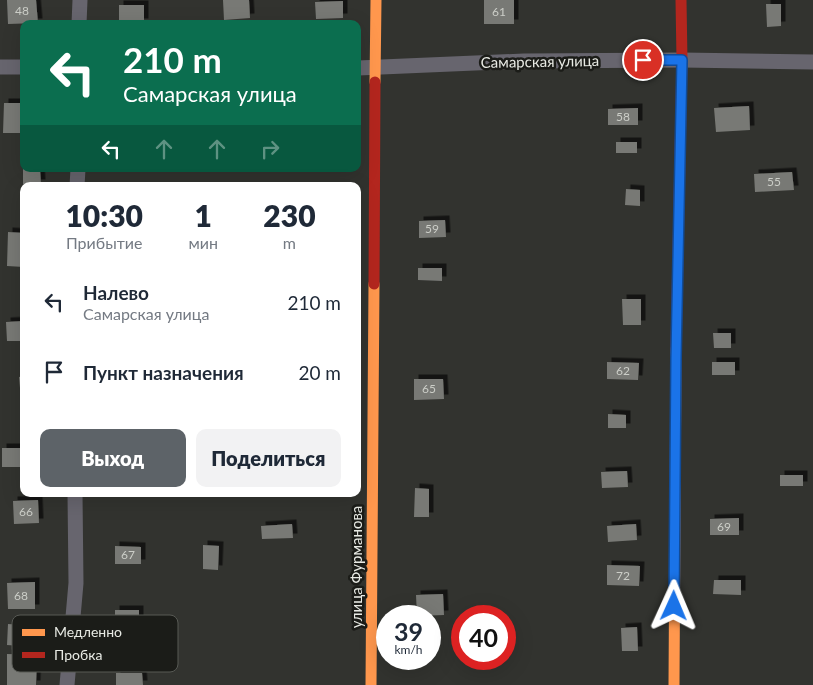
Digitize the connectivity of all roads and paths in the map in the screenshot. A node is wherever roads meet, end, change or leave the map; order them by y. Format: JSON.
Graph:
{"nodes":[{"id":1,"x":80,"y":0,"type":"edge"},
{"id":2,"x":376,"y":0,"type":"edge"},
{"id":3,"x":681,"y":0,"type":"edge"},
{"id":4,"x":79,"y":20,"type":"edge"},
{"id":5,"x":682,"y":60,"type":"junction"},
{"id":6,"x":813,"y":62,"type":"edge"},
{"id":7,"x":0,"y":67,"type":"edge"},
{"id":8,"x":20,"y":67,"type":"edge"},
{"id":9,"x":361,"y":68,"type":"edge"},
{"id":10,"x":375,"y":68,"type":"junction"},
{"id":11,"x":75,"y":497,"type":"edge"},
{"id":12,"x":73,"y":615,"type":"edge"},
{"id":13,"x":68,"y":672,"type":"edge"},
{"id":14,"x":67,"y":685,"type":"edge"},
{"id":15,"x":371,"y":685,"type":"edge"},
{"id":16,"x":674,"y":685,"type":"edge"}],
"edges":[{"from":1,"to":4,"type":"street"},
{"from":2,"to":10,"type":"street","name":"улица Фурманова"},
{"from":3,"to":5,"type":"street"},
{"from":5,"to":6,"type":"street","name":"Самарская улица"},
{"from":5,"to":10,"type":"street","name":"Самарская улица"},
{"from":5,"to":16,"type":"street"},
{"from":7,"to":8,"type":"street"},
{"from":9,"to":10,"type":"street","name":"Самарская улица"},
{"from":10,"to":15,"type":"street","name":"улица Фурманова"},
{"from":11,"to":12,"type":"street"},
{"from":13,"to":14,"type":"street"}]}
